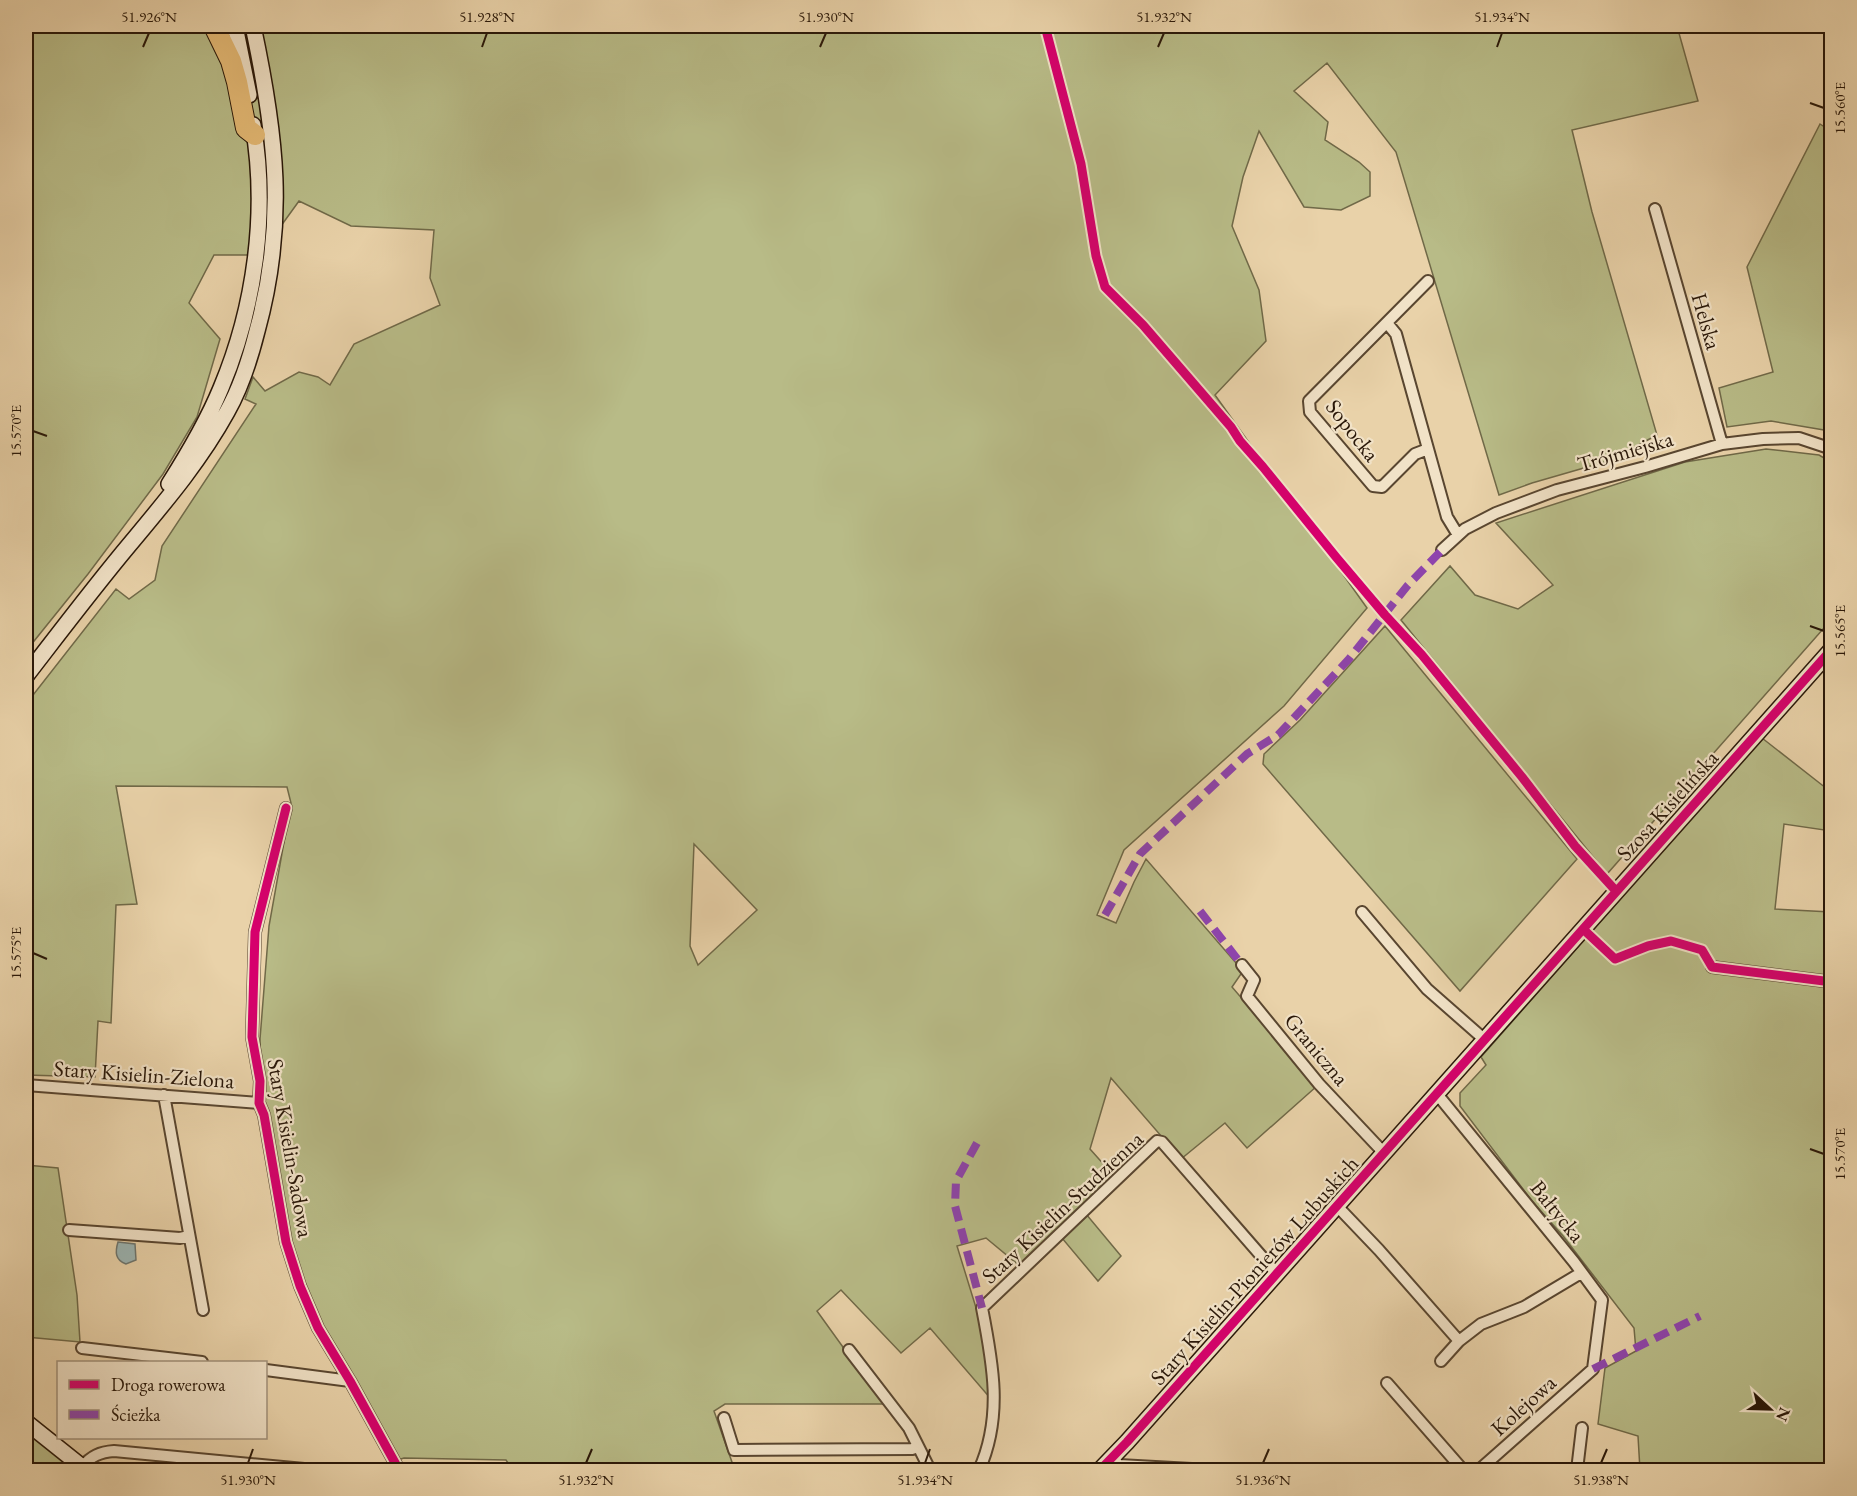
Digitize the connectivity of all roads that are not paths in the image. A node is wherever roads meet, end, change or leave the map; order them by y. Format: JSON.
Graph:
{"nodes":[{"id":1,"x":214,"y":26,"type":"edge"},
{"id":2,"x":235,"y":26,"type":"edge"},
{"id":3,"x":253,"y":26,"type":"edge"},
{"id":4,"x":255,"y":135,"type":"junction"},
{"id":5,"x":1655,"y":209,"type":"dead end"},
{"id":6,"x":1428,"y":281,"type":"dead end"},
{"id":7,"x":1387,"y":323,"type":"junction"},
{"id":8,"x":1722,"y":444,"type":"junction"},
{"id":9,"x":1428,"y":449,"type":"junction"},
{"id":10,"x":1832,"y":449,"type":"edge"},
{"id":11,"x":1458,"y":535,"type":"junction"},
{"id":12,"x":129,"y":544,"type":"junction"},
{"id":13,"x":1442,"y":550,"type":"dead end"},
{"id":14,"x":1832,"y":649,"type":"edge"},
{"id":15,"x":26,"y":676,"type":"edge"},
{"id":16,"x":286,"y":808,"type":"dead end"},
{"id":17,"x":1362,"y":912,"type":"dead end"},
{"id":18,"x":1242,"y":965,"type":"dead end"},
{"id":19,"x":1712,"y":967,"type":"dead end"},
{"id":20,"x":1832,"y":982,"type":"edge"},
{"id":21,"x":1485,"y":1040,"type":"junction"},
{"id":22,"x":26,"y":1085,"type":"edge"},
{"id":23,"x":1437,"y":1094,"type":"junction"},
{"id":24,"x":164,"y":1095,"type":"junction"},
{"id":25,"x":259,"y":1103,"type":"junction"},
{"id":26,"x":1384,"y":1153,"type":"junction"},
{"id":27,"x":1337,"y":1206,"type":"junction"},
{"id":28,"x":69,"y":1230,"type":"dead end"},
{"id":29,"x":189,"y":1236,"type":"junction"},
{"id":30,"x":1581,"y":1273,"type":"junction"},
{"id":31,"x":1277,"y":1274,"type":"junction"},
{"id":32,"x":203,"y":1310,"type":"dead end"},
{"id":33,"x":1459,"y":1341,"type":"junction"},
{"id":34,"x":82,"y":1348,"type":"dead end"},
{"id":35,"x":849,"y":1350,"type":"dead end"},
{"id":36,"x":193,"y":1361,"type":"edge"},
{"id":37,"x":1441,"y":1361,"type":"dead end"},
{"id":38,"x":1593,"y":1369,"type":"joint"},
{"id":39,"x":267,"y":1370,"type":"edge"},
{"id":40,"x":350,"y":1381,"type":"junction"},
{"id":41,"x":1387,"y":1383,"type":"dead end"},
{"id":42,"x":724,"y":1418,"type":"dead end"},
{"id":43,"x":26,"y":1422,"type":"edge"},
{"id":44,"x":1582,"y":1428,"type":"dead end"},
{"id":45,"x":918,"y":1447,"type":"junction"},
{"id":46,"x":1112,"y":1458,"type":"junction"},
{"id":47,"x":84,"y":1469,"type":"edge"},
{"id":48,"x":1179,"y":1469,"type":"edge"},
{"id":49,"x":315,"y":1470,"type":"edge"},
{"id":50,"x":399,"y":1470,"type":"edge"},
{"id":51,"x":930,"y":1470,"type":"edge"},
{"id":52,"x":979,"y":1470,"type":"edge"},
{"id":53,"x":1100,"y":1470,"type":"edge"},
{"id":54,"x":1210,"y":1470,"type":"edge"},
{"id":55,"x":1462,"y":1470,"type":"edge"},
{"id":56,"x":1479,"y":1470,"type":"edge"},
{"id":57,"x":1576,"y":1470,"type":"edge"}],
"edges":[{"from":1,"to":4,"type":"highway"},
{"from":2,"to":4,"type":"main road"},
{"from":3,"to":12,"type":"main road"},
{"from":4,"to":12,"type":"main road"},
{"from":5,"to":8,"type":"street","name":"Helska"},
{"from":6,"to":7,"type":"street","name":"Sopocka"},
{"from":7,"to":9,"type":"street"},
{"from":7,"to":9,"type":"street","name":"Sopocka"},
{"from":8,"to":10,"type":"street","name":"Trójmiejska"},
{"from":8,"to":11,"type":"street","name":"Trójmiejska"},
{"from":9,"to":11,"type":"street"},
{"from":11,"to":13,"type":"street","name":"Trójmiejska"},
{"from":12,"to":15,"type":"main road"},
{"from":14,"to":21,"type":"main road","name":"Szosa Kisielińska"},
{"from":16,"to":25,"type":"street","name":"Stary Kisielin-Sadowa"},
{"from":17,"to":21,"type":"street"},
{"from":18,"to":26,"type":"street","name":"Graniczna"},
{"from":19,"to":20,"type":"street"},
{"from":21,"to":23,"type":"main road","name":"Szosa Kisielińska"},
{"from":22,"to":24,"type":"street","name":"Stary Kisielin-Zielona"},
{"from":23,"to":26,"type":"main road","name":"Stary Kisielin-Pionierów Lubuskich"},
{"from":23,"to":30,"type":"street","name":"Bałtycka"},
{"from":24,"to":25,"type":"street","name":"Stary Kisielin-Zielona"},
{"from":24,"to":29,"type":"street"},
{"from":25,"to":40,"type":"street","name":"Stary Kisielin-Sadowa"},
{"from":26,"to":27,"type":"main road","name":"Stary Kisielin-Pionierów Lubuskich"},
{"from":27,"to":31,"type":"main road","name":"Stary Kisielin-Pionierów Lubuskich"},
{"from":27,"to":33,"type":"street","name":"Stary Kisielin-Pionierów Lubuskich"},
{"from":28,"to":29,"type":"street"},
{"from":29,"to":32,"type":"street"},
{"from":30,"to":33,"type":"street"},
{"from":30,"to":38,"type":"street","name":"Bałtycka"},
{"from":31,"to":46,"type":"main road","name":"Stary Kisielin-Pionierów Lubuskich"},
{"from":31,"to":52,"type":"street","name":"Stary Kisielin-Studzienna"},
{"from":33,"to":37,"type":"street"},
{"from":34,"to":36,"type":"street"},
{"from":35,"to":45,"type":"street"},
{"from":38,"to":56,"type":"street","name":"Kolejowa"},
{"from":39,"to":40,"type":"street"},
{"from":40,"to":50,"type":"street","name":"Stary Kisielin-Sadowa"},
{"from":41,"to":55,"type":"street"},
{"from":42,"to":45,"type":"street"},
{"from":43,"to":47,"type":"main road"},
{"from":44,"to":57,"type":"street"},
{"from":45,"to":51,"type":"street"},
{"from":46,"to":48,"type":"street"},
{"from":46,"to":53,"type":"main road","name":"Stary Kisielin-Pionierów Lubuskich"},
{"from":47,"to":49,"type":"street"},
{"from":48,"to":54,"type":"street"}]}
